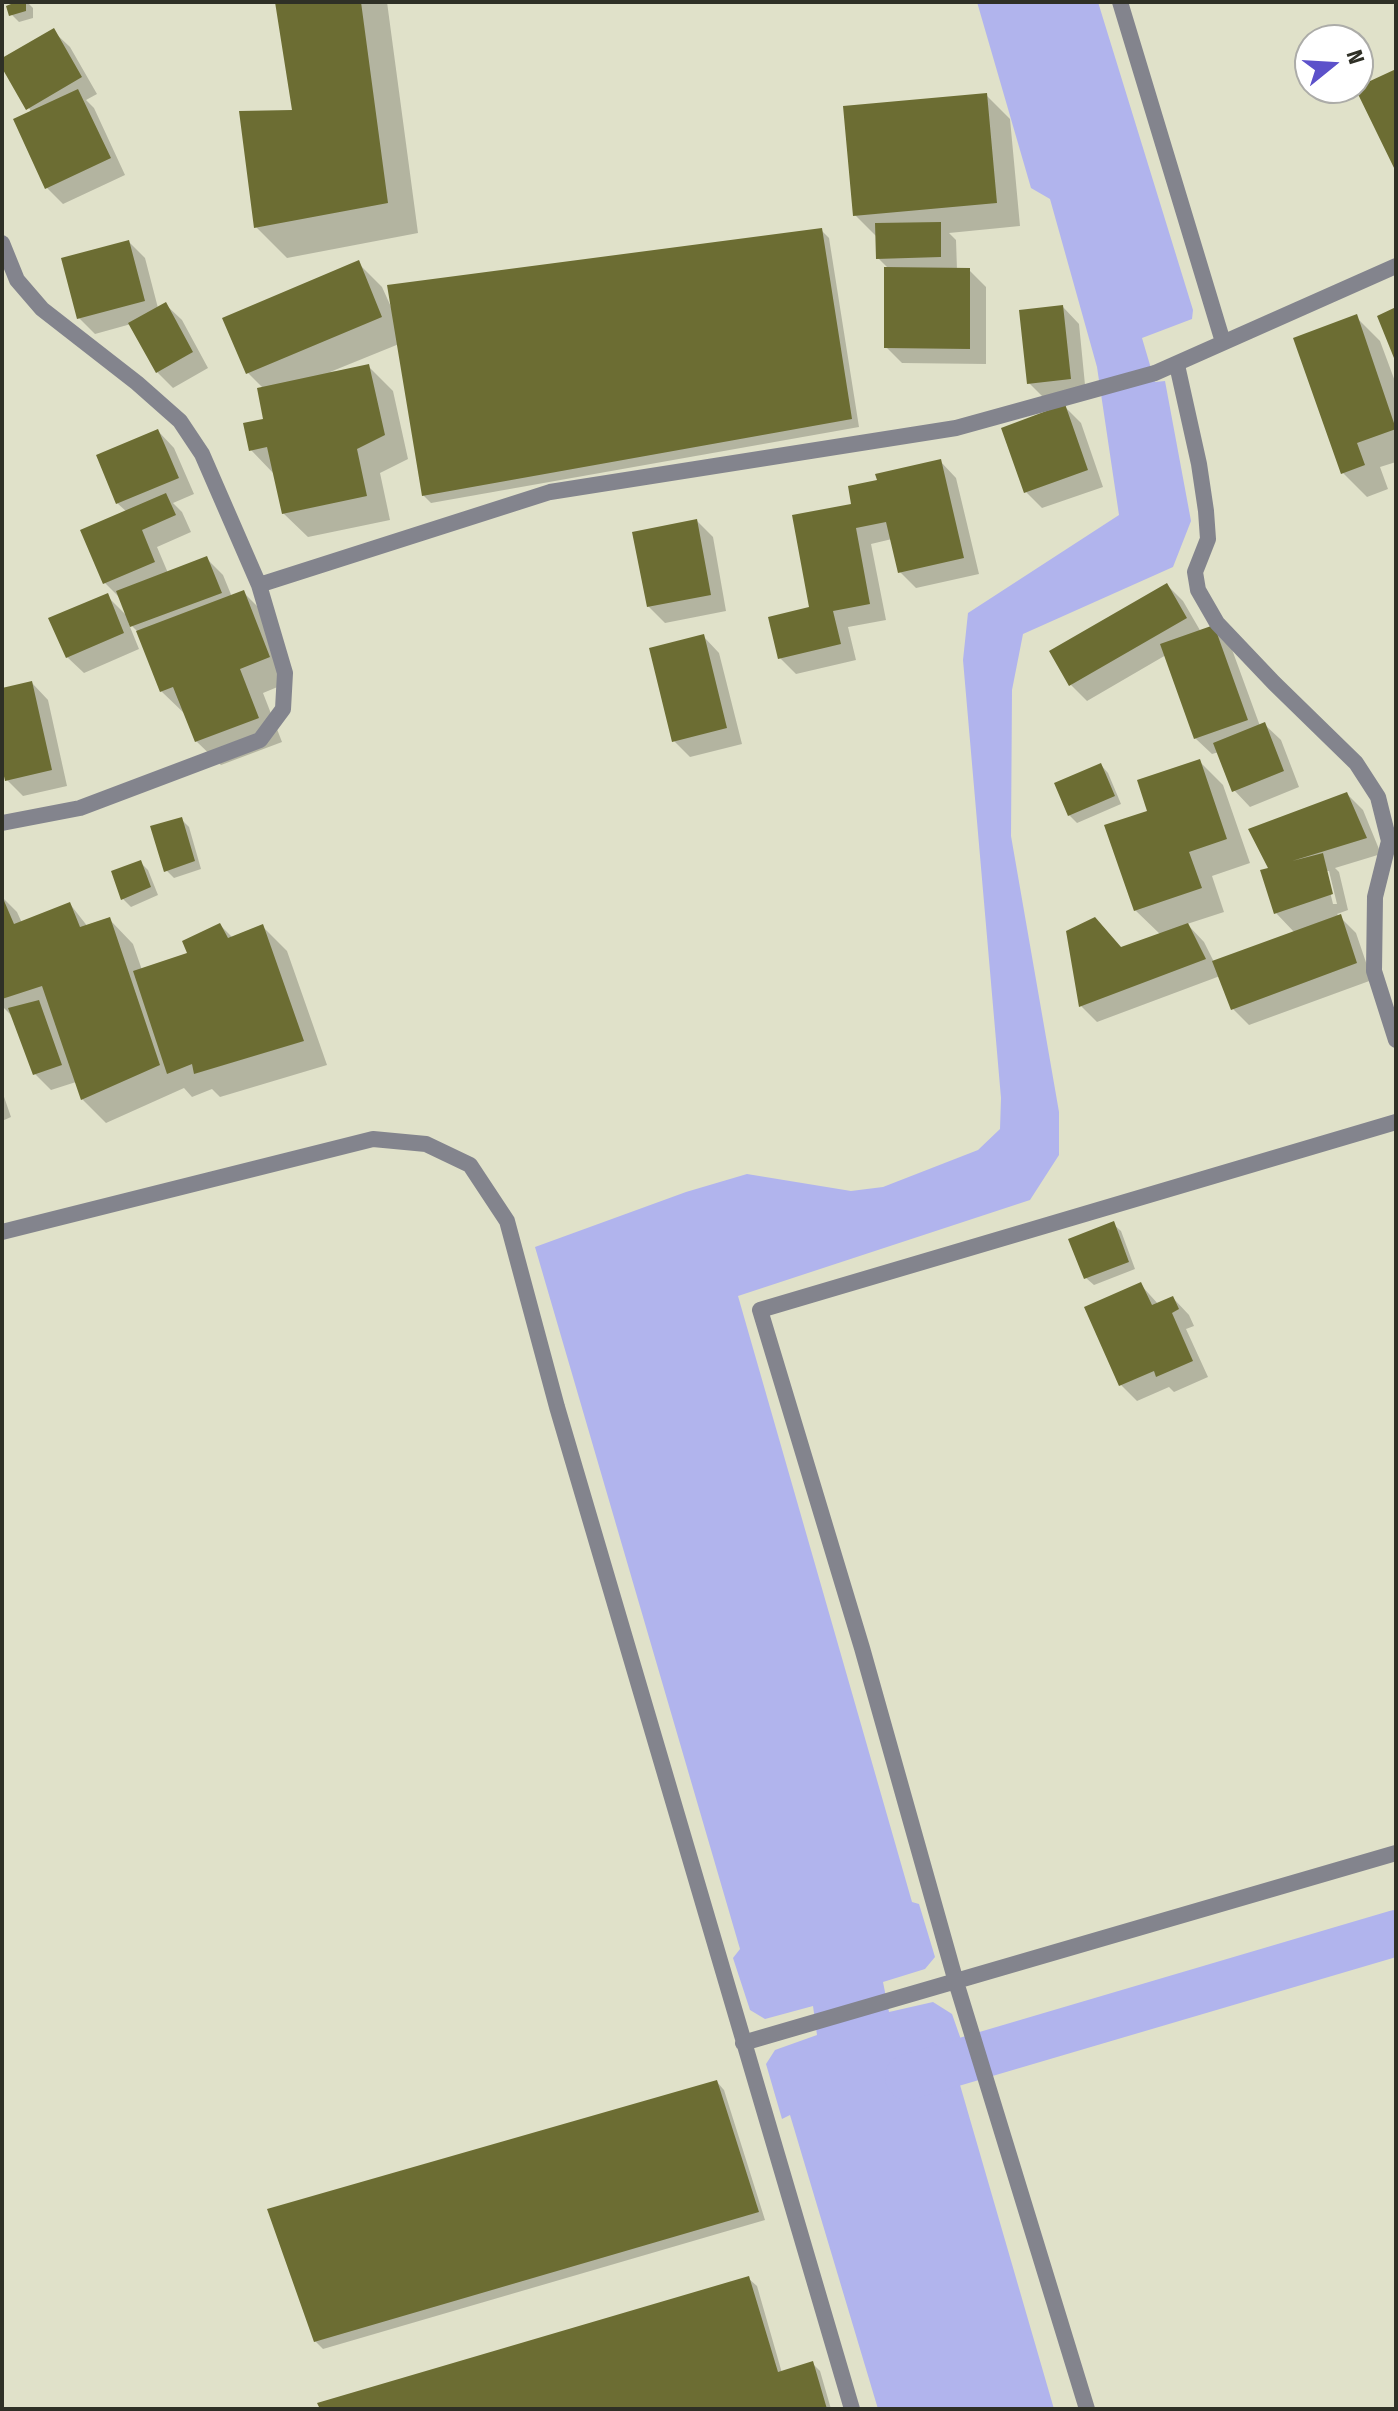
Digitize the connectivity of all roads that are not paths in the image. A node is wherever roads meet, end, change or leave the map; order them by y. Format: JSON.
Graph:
{"nodes":[{"id":1,"x":1120,"y":2,"type":"edge"},
{"id":2,"x":2,"y":243,"type":"edge"},
{"id":3,"x":1396,"y":266,"type":"edge"},
{"id":4,"x":1223,"y":342,"type":"junction"},
{"id":5,"x":1177,"y":365,"type":"junction"},
{"id":6,"x":259,"y":585,"type":"junction"},
{"id":7,"x":2,"y":823,"type":"edge"},
{"id":8,"x":1396,"y":1040,"type":"edge"},
{"id":9,"x":1396,"y":1122,"type":"edge"},
{"id":10,"x":2,"y":1232,"type":"edge"},
{"id":11,"x":1396,"y":1853,"type":"edge"},
{"id":12,"x":956,"y":1982,"type":"junction"},
{"id":13,"x":743,"y":2043,"type":"junction"},
{"id":14,"x":852,"y":2409,"type":"edge"},
{"id":15,"x":1087,"y":2409,"type":"edge"}],
"edges":[{"from":1,"to":4,"type":"street"},
{"from":2,"to":6,"type":"street"},
{"from":3,"to":4,"type":"street"},
{"from":4,"to":5,"type":"street"},
{"from":5,"to":6,"type":"street"},
{"from":5,"to":8,"type":"street"},
{"from":6,"to":7,"type":"street"},
{"from":9,"to":12,"type":"street"},
{"from":10,"to":13,"type":"street"},
{"from":11,"to":12,"type":"street"},
{"from":12,"to":13,"type":"street"},
{"from":12,"to":15,"type":"street"},
{"from":13,"to":14,"type":"street"}]}
